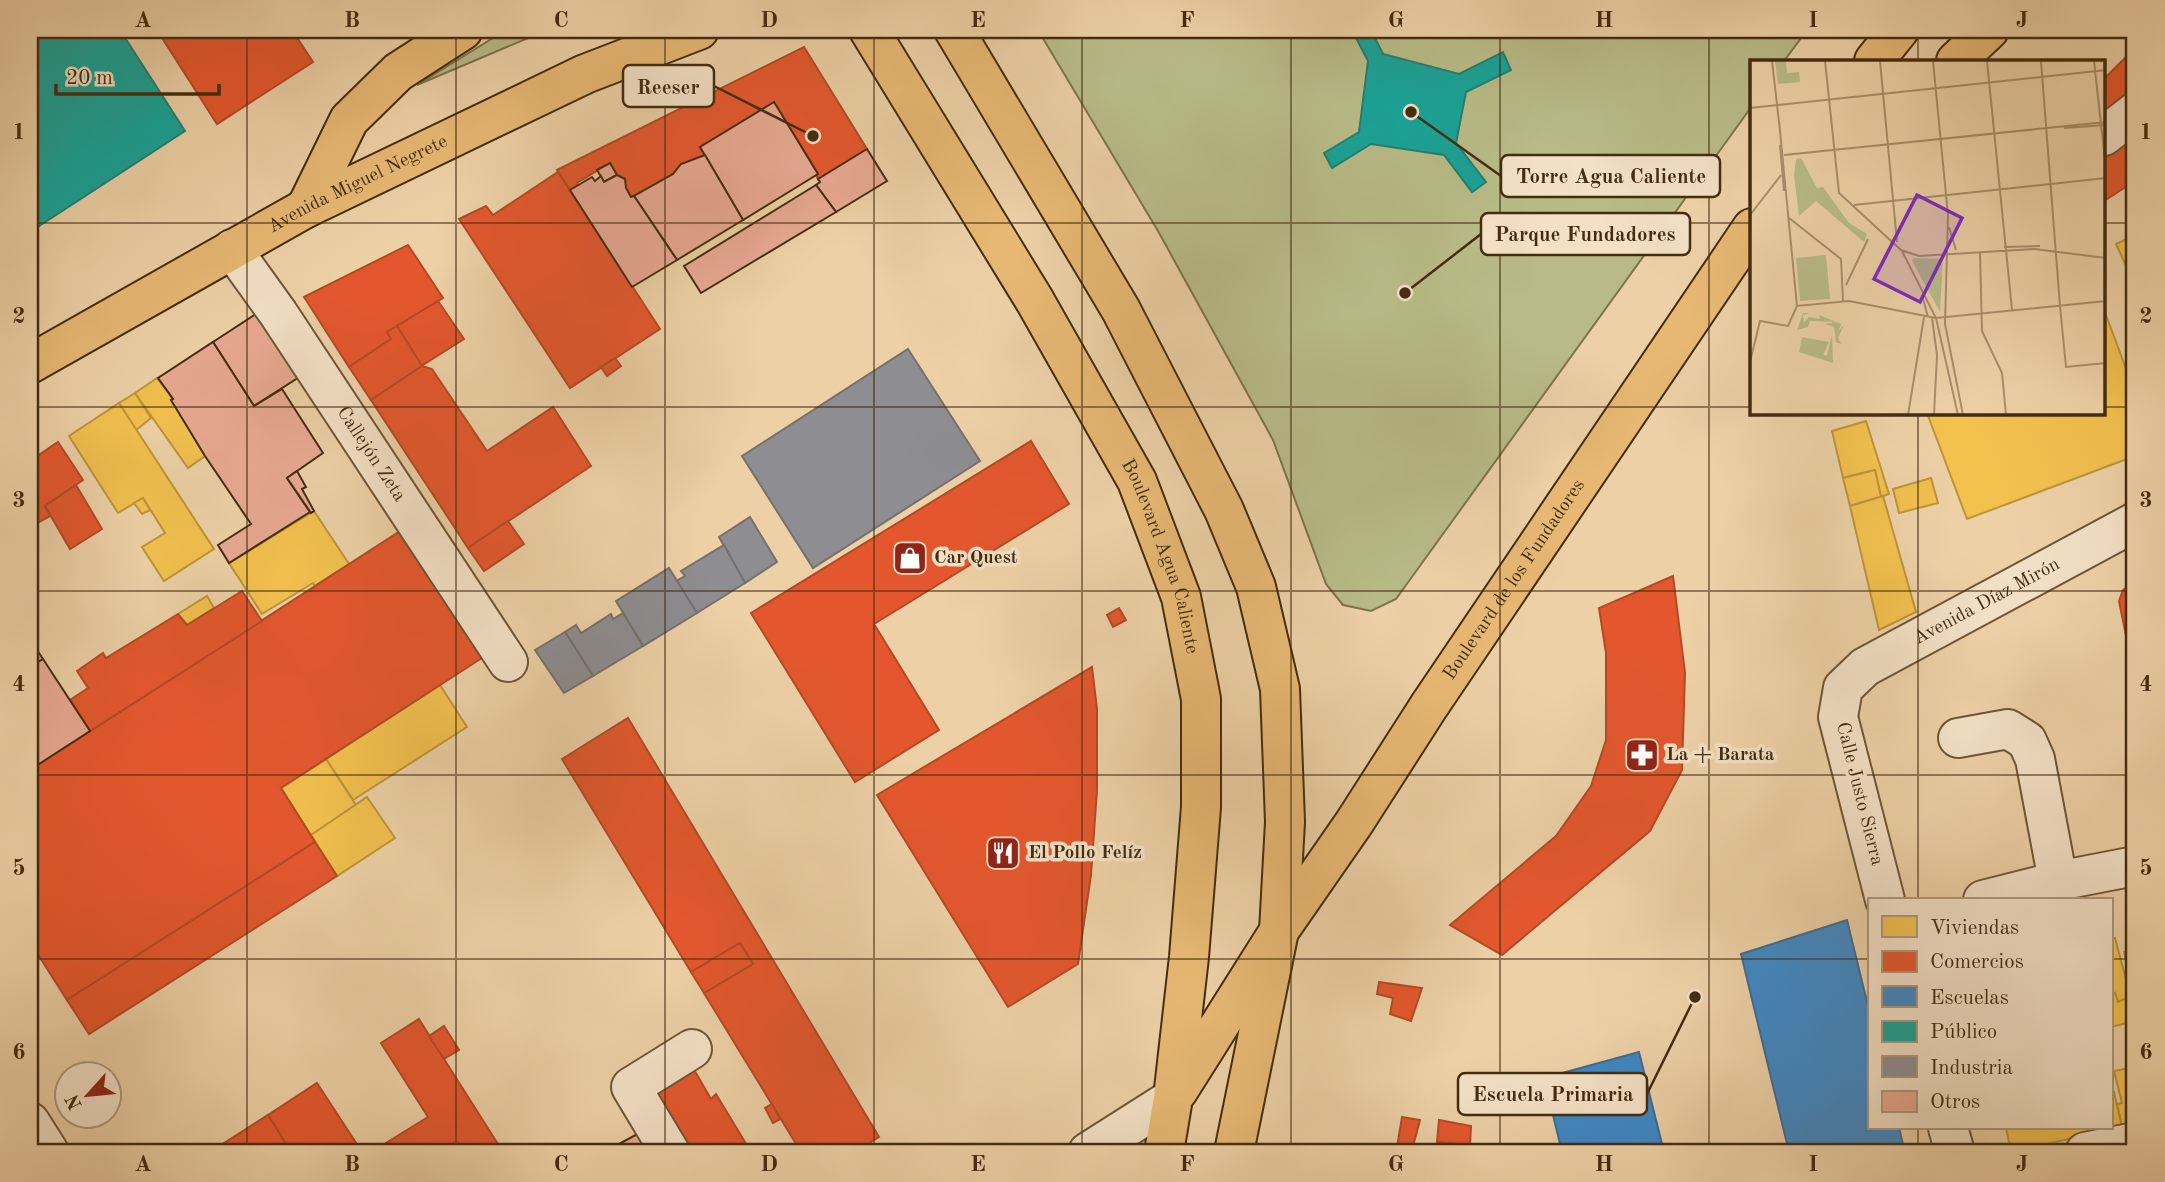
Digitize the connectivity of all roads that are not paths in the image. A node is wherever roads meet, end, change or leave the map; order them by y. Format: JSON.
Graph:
{"nodes":[{"id":1,"x":463,"y":30,"type":"edge"},
{"id":2,"x":699,"y":30,"type":"edge"},
{"id":3,"x":869,"y":30,"type":"edge"},
{"id":4,"x":954,"y":30,"type":"edge"},
{"id":5,"x":1899,"y":30,"type":"edge"},
{"id":6,"x":1989,"y":30,"type":"edge"},
{"id":7,"x":1875,"y":60,"type":"edge"},
{"id":8,"x":1957,"y":60,"type":"edge"},
{"id":9,"x":2135,"y":112,"type":"edge"},
{"id":10,"x":2106,"y":134,"type":"edge"},
{"id":11,"x":306,"y":208,"type":"junction"},
{"id":12,"x":1750,"y":231,"type":"edge"},
{"id":13,"x":232,"y":249,"type":"junction"},
{"id":14,"x":30,"y":364,"type":"edge"},
{"id":15,"x":2135,"y":522,"type":"edge"},
{"id":16,"x":508,"y":662,"type":"dead end"},
{"id":17,"x":1843,"y":688,"type":"joint"},
{"id":18,"x":1958,"y":738,"type":"dead end"},
{"id":19,"x":2135,"y":866,"type":"edge"},
{"id":20,"x":2058,"y":881,"type":"junction"},
{"id":21,"x":1884,"y":898,"type":"edge"},
{"id":22,"x":1991,"y":898,"type":"edge"},
{"id":23,"x":1279,"y":931,"type":"junction"},
{"id":24,"x":692,"y":1049,"type":"dead end"},
{"id":25,"x":1173,"y":1098,"type":"junction"},
{"id":26,"x":30,"y":1122,"type":"edge"},
{"id":27,"x":1949,"y":1130,"type":"edge"},
{"id":28,"x":2135,"y":1142,"type":"edge"},
{"id":29,"x":49,"y":1152,"type":"edge"},
{"id":30,"x":670,"y":1152,"type":"edge"},
{"id":31,"x":1088,"y":1152,"type":"edge"},
{"id":32,"x":1164,"y":1152,"type":"edge"},
{"id":33,"x":1234,"y":1152,"type":"edge"},
{"id":34,"x":1955,"y":1152,"type":"edge"},
{"id":35,"x":2085,"y":1152,"type":"edge"}],
"edges":[{"from":1,"to":11,"type":"main road"},
{"from":2,"to":11,"type":"main road","name":"Avenida Miguel Negrete"},
{"from":3,"to":25,"type":"main road","name":"Boulevard Agua Caliente"},
{"from":4,"to":23,"type":"main road"},
{"from":5,"to":7,"type":"main road"},
{"from":6,"to":8,"type":"main road"},
{"from":9,"to":10,"type":"street"},
{"from":11,"to":13,"type":"main road","name":"Avenida Miguel Negrete"},
{"from":12,"to":23,"type":"main road","name":"Boulevard de los Fundadores"},
{"from":13,"to":14,"type":"main road","name":"Avenida Miguel Negrete"},
{"from":13,"to":16,"type":"street","name":"Callejón Zeta"},
{"from":15,"to":17,"type":"street","name":"Avenida Díaz Mirón"},
{"from":17,"to":21,"type":"street","name":"Calle Justo Sierra"},
{"from":18,"to":20,"type":"street"},
{"from":19,"to":20,"type":"street"},
{"from":20,"to":22,"type":"street"},
{"from":23,"to":25,"type":"main road","name":"Boulevard de los Fundadores"},
{"from":23,"to":33,"type":"main road"},
{"from":24,"to":30,"type":"street"},
{"from":25,"to":31,"type":"street"},
{"from":25,"to":32,"type":"main road","name":"Boulevard Agua Caliente"},
{"from":26,"to":29,"type":"street"},
{"from":27,"to":34,"type":"street"},
{"from":28,"to":35,"type":"street"}]}
